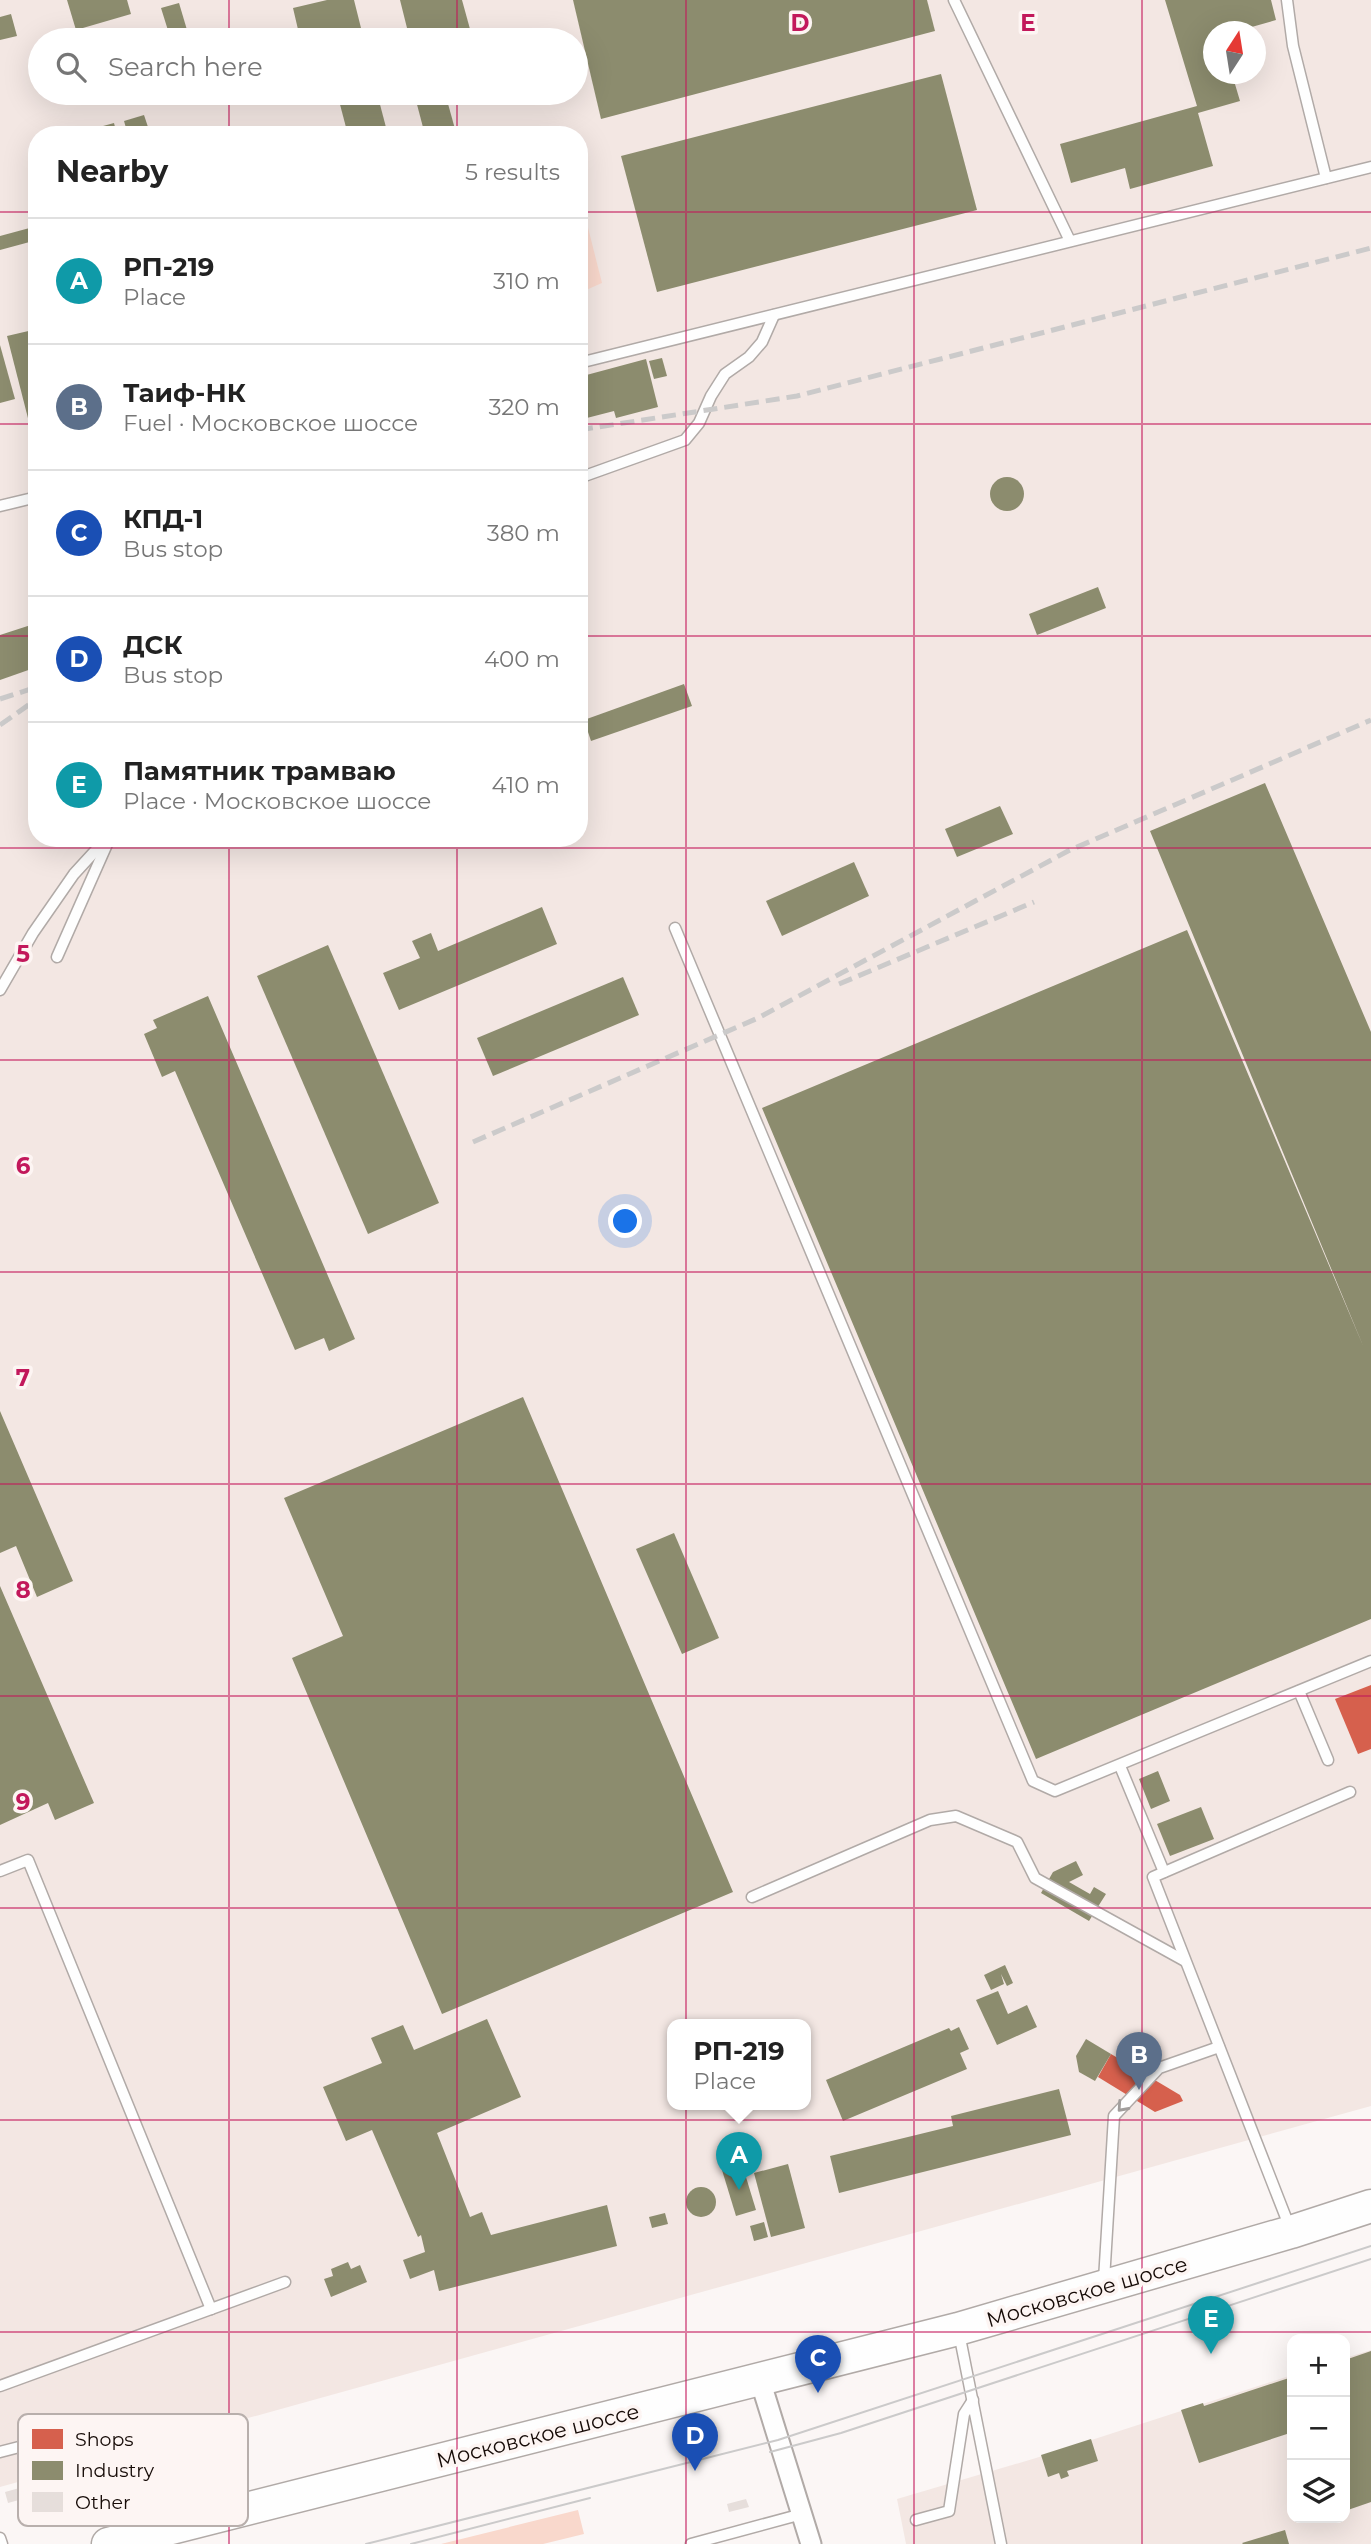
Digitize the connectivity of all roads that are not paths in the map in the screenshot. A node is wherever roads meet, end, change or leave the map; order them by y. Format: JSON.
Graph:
{"nodes":[{"id":1,"x":954,"y":0,"type":"edge"},
{"id":2,"x":1287,"y":0,"type":"edge"},
{"id":3,"x":1371,"y":167,"type":"edge"},
{"id":4,"x":1326,"y":178,"type":"junction"},
{"id":5,"x":1070,"y":241,"type":"junction"},
{"id":6,"x":774,"y":315,"type":"junction"},
{"id":7,"x":588,"y":361,"type":"edge"},
{"id":8,"x":588,"y":475,"type":"edge"},
{"id":9,"x":28,"y":498,"type":"edge"},
{"id":10,"x":0,"y":506,"type":"edge"},
{"id":11,"x":100,"y":847,"type":"edge"},
{"id":12,"x":104,"y":847,"type":"edge"},
{"id":13,"x":675,"y":928,"type":"dead end"},
{"id":14,"x":57,"y":957,"type":"dead end"},
{"id":15,"x":0,"y":990,"type":"edge"},
{"id":16,"x":1371,"y":1661,"type":"edge"},
{"id":17,"x":1298,"y":1691,"type":"junction"},
{"id":18,"x":1328,"y":1760,"type":"dead end"},
{"id":19,"x":1120,"y":1766,"type":"junction"},
{"id":20,"x":1350,"y":1792,"type":"dead end"},
{"id":21,"x":0,"y":1871,"type":"edge"},
{"id":22,"x":1164,"y":1871,"type":"junction"},
{"id":23,"x":752,"y":1897,"type":"dead end"},
{"id":24,"x":1185,"y":1961,"type":"junction"},
{"id":25,"x":1219,"y":2047,"type":"junction"},
{"id":26,"x":1371,"y":2206,"type":"edge"},
{"id":27,"x":1291,"y":2232,"type":"junction"},
{"id":28,"x":285,"y":2282,"type":"dead end"},
{"id":29,"x":1104,"y":2287,"type":"junction"},
{"id":30,"x":211,"y":2309,"type":"junction"},
{"id":31,"x":958,"y":2329,"type":"junction"},
{"id":32,"x":760,"y":2380,"type":"junction"},
{"id":33,"x":0,"y":2386,"type":"edge"},
{"id":34,"x":973,"y":2400,"type":"junction"},
{"id":35,"x":18,"y":2447,"type":"edge"},
{"id":36,"x":0,"y":2452,"type":"edge"},
{"id":37,"x":248,"y":2514,"type":"edge"},
{"id":38,"x":802,"y":2514,"type":"junction"},
{"id":39,"x":916,"y":2520,"type":"dead end"},
{"id":40,"x":203,"y":2526,"type":"edge"},
{"id":41,"x":733,"y":2533,"type":"junction"},
{"id":42,"x":0,"y":2538,"type":"edge"},
{"id":43,"x":153,"y":2539,"type":"edge"},
{"id":44,"x":2,"y":2544,"type":"edge"},
{"id":45,"x":108,"y":2544,"type":"edge"},
{"id":46,"x":691,"y":2544,"type":"edge"},
{"id":47,"x":736,"y":2544,"type":"edge"},
{"id":48,"x":811,"y":2544,"type":"edge"},
{"id":49,"x":1001,"y":2544,"type":"edge"}],
"edges":[{"from":1,"to":5,"type":"lane"},
{"from":2,"to":4,"type":"lane"},
{"from":3,"to":4,"type":"lane"},
{"from":4,"to":5,"type":"lane"},
{"from":5,"to":6,"type":"lane"},
{"from":6,"to":7,"type":"lane"},
{"from":6,"to":8,"type":"lane"},
{"from":9,"to":10,"type":"lane"},
{"from":11,"to":15,"type":"lane"},
{"from":12,"to":14,"type":"lane"},
{"from":13,"to":19,"type":"lane"},
{"from":16,"to":17,"type":"lane"},
{"from":17,"to":18,"type":"lane"},
{"from":17,"to":19,"type":"lane"},
{"from":19,"to":22,"type":"lane"},
{"from":20,"to":22,"type":"lane"},
{"from":21,"to":30,"type":"lane"},
{"from":22,"to":24,"type":"lane"},
{"from":23,"to":24,"type":"lane"},
{"from":24,"to":25,"type":"lane"},
{"from":25,"to":27,"type":"lane"},
{"from":25,"to":29,"type":"lane","one_way":true},
{"from":26,"to":27,"type":"main road","name":"Московское шоссе"},
{"from":27,"to":29,"type":"main road","name":"Московское шоссе"},
{"from":28,"to":30,"type":"lane"},
{"from":29,"to":31,"type":"main road","name":"Московское шоссе"},
{"from":30,"to":33,"type":"lane"},
{"from":31,"to":32,"type":"main road","name":"Московское шоссе"},
{"from":31,"to":34,"type":"lane"},
{"from":32,"to":37,"type":"main road","name":"Московское шоссе"},
{"from":32,"to":38,"type":"street"},
{"from":34,"to":39,"type":"lane"},
{"from":34,"to":49,"type":"lane"},
{"from":35,"to":36,"type":"lane"},
{"from":38,"to":41,"type":"lane"},
{"from":38,"to":48,"type":"street"},
{"from":40,"to":43,"type":"main road","name":"Московское шоссе"},
{"from":41,"to":46,"type":"lane"},
{"from":41,"to":47,"type":"lane"},
{"from":42,"to":44,"type":"lane"},
{"from":43,"to":45,"type":"main road","name":"Московское шоссе"}]}
